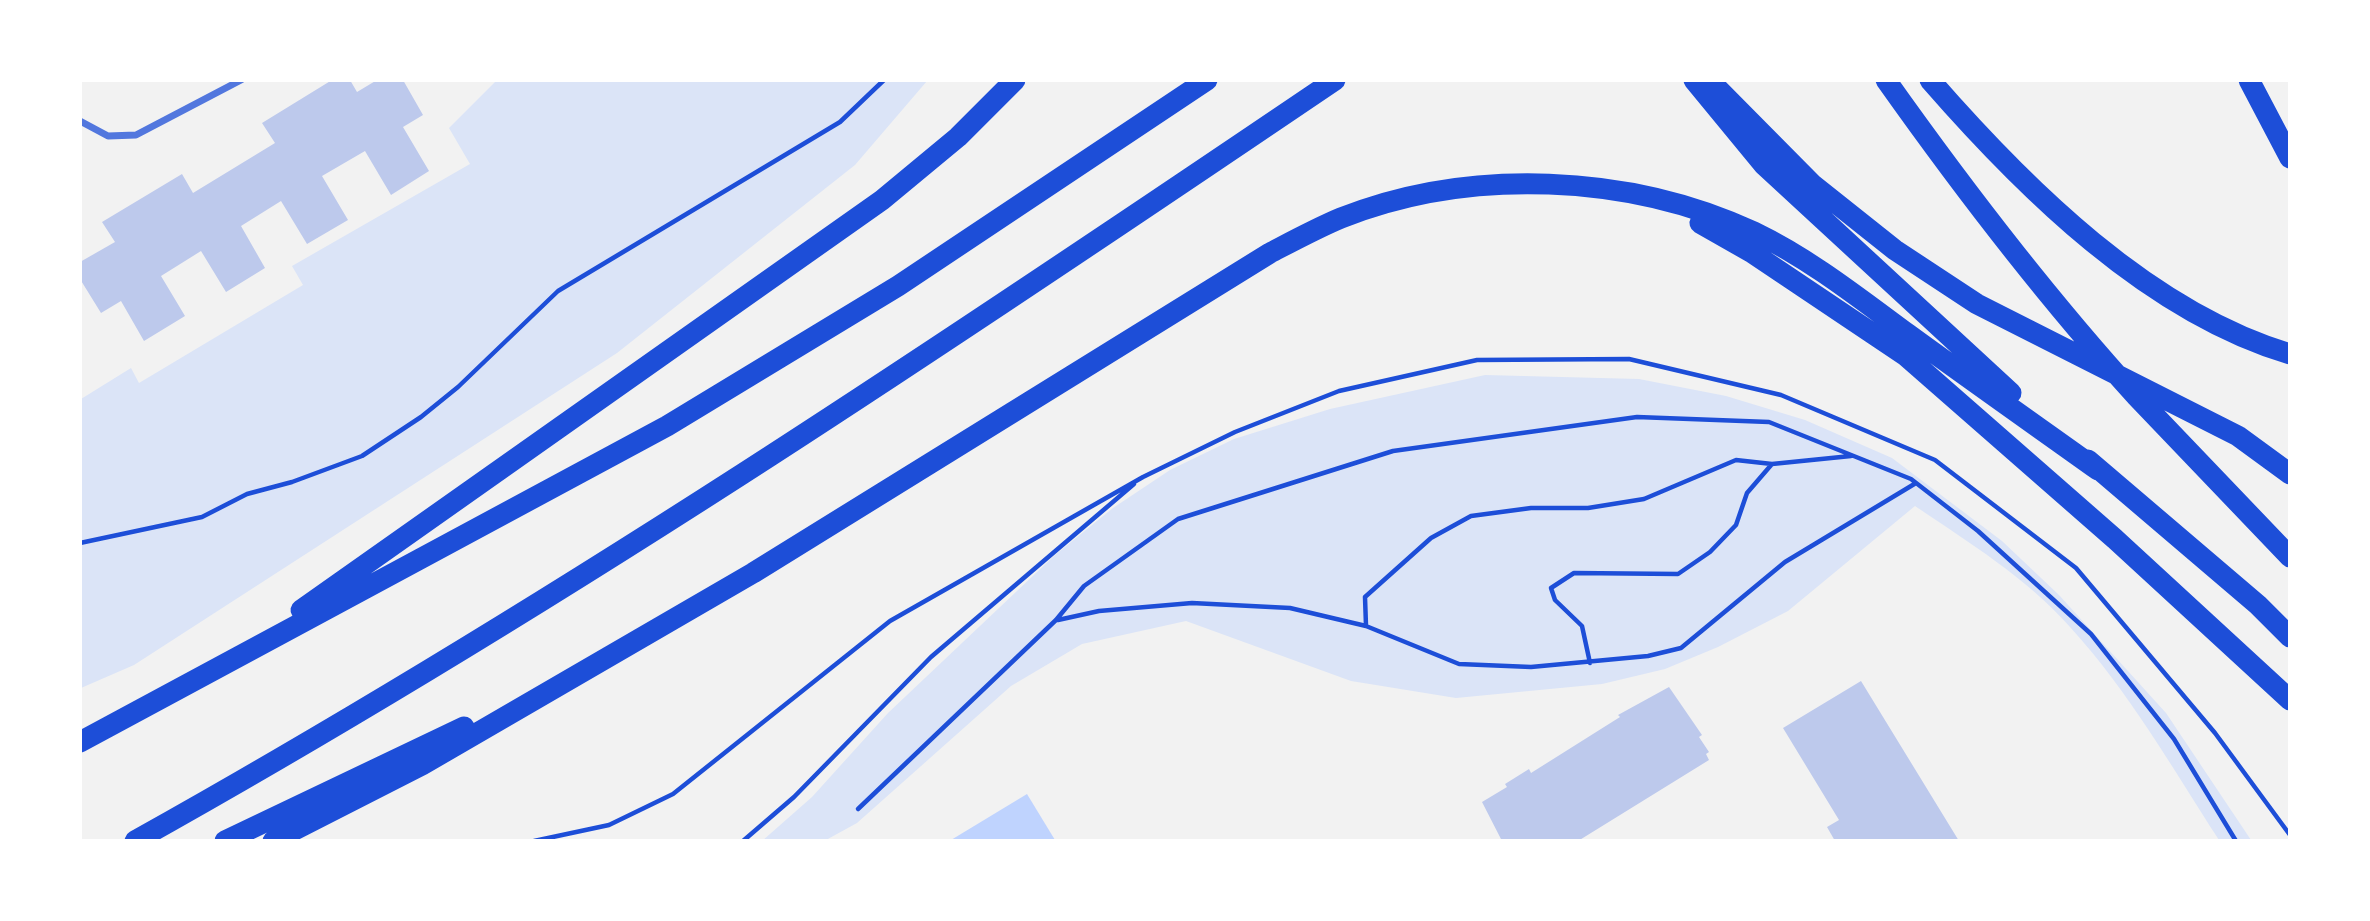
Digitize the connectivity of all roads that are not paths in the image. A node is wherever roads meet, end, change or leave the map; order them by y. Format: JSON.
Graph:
{"nodes":[{"id":1,"x":241,"y":80,"type":"edge"},
{"id":2,"x":1015,"y":80,"type":"edge"},
{"id":3,"x":1207,"y":80,"type":"edge"},
{"id":4,"x":1335,"y":80,"type":"edge"},
{"id":5,"x":1694,"y":80,"type":"edge"},
{"id":6,"x":1710,"y":80,"type":"edge"},
{"id":7,"x":1886,"y":80,"type":"edge"},
{"id":8,"x":1930,"y":80,"type":"edge"},
{"id":9,"x":2249,"y":80,"type":"edge"},
{"id":10,"x":80,"y":121,"type":"edge"},
{"id":11,"x":2290,"y":158,"type":"edge"},
{"id":12,"x":1689,"y":207,"type":"junction"},
{"id":13,"x":2288,"y":353,"type":"edge"},
{"id":14,"x":2098,"y":470,"type":"junction"},
{"id":15,"x":2290,"y":474,"type":"edge"},
{"id":16,"x":2282,"y":550,"type":"edge"},
{"id":17,"x":2290,"y":637,"type":"edge"},
{"id":18,"x":207,"y":674,"type":"junction"},
{"id":19,"x":545,"y":691,"type":"junction"},
{"id":20,"x":2290,"y":699,"type":"edge"},
{"id":21,"x":80,"y":742,"type":"edge"},
{"id":22,"x":135,"y":841,"type":"edge"},
{"id":23,"x":225,"y":841,"type":"edge"},
{"id":24,"x":273,"y":841,"type":"edge"}],
"edges":[{"from":1,"to":10,"type":"street"},
{"from":2,"to":18,"type":"highway"},
{"from":3,"to":18,"type":"highway"},
{"from":4,"to":22,"type":"highway"},
{"from":5,"to":14,"type":"highway"},
{"from":6,"to":15,"type":"highway"},
{"from":7,"to":16,"type":"highway"},
{"from":8,"to":13,"type":"highway"},
{"from":9,"to":11,"type":"highway"},
{"from":12,"to":14,"type":"highway"},
{"from":12,"to":19,"type":"highway"},
{"from":12,"to":20,"type":"highway"},
{"from":14,"to":17,"type":"highway"},
{"from":18,"to":21,"type":"highway"},
{"from":19,"to":23,"type":"highway"},
{"from":19,"to":24,"type":"highway"}]}
